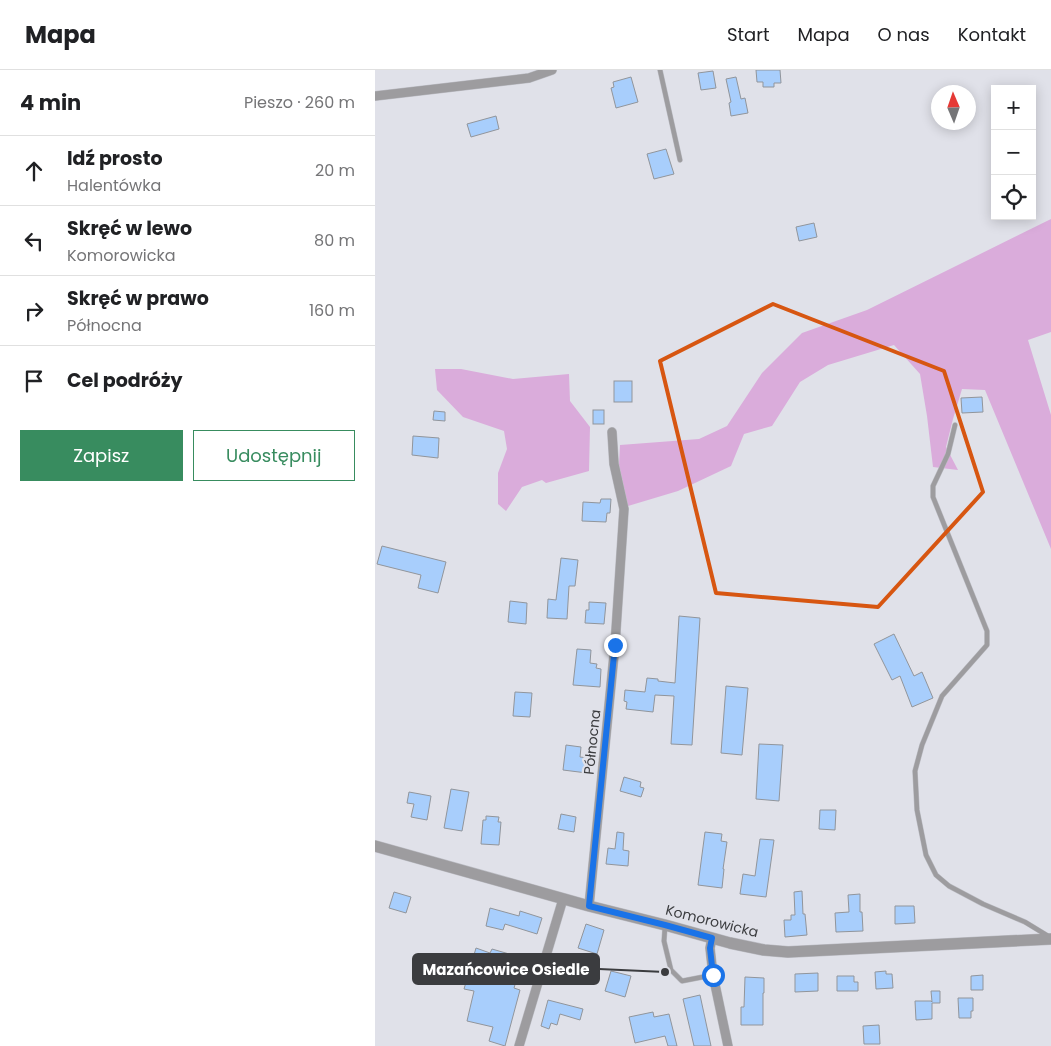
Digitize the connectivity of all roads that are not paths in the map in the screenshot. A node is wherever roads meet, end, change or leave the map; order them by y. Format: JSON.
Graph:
{"nodes":[{"id":1,"x":552,"y":70,"type":"edge"},
{"id":2,"x":660,"y":70,"type":"edge"},
{"id":3,"x":375,"y":96,"type":"edge"},
{"id":4,"x":680,"y":160,"type":"dead end"},
{"id":5,"x":955,"y":425,"type":"dead end"},
{"id":6,"x":613,"y":432,"type":"dead end"},
{"id":7,"x":375,"y":846,"type":"edge"},
{"id":8,"x":563,"y":899,"type":"junction"},
{"id":9,"x":589,"y":906,"type":"junction"},
{"id":10,"x":665,"y":925,"type":"junction"},
{"id":11,"x":712,"y":938,"type":"junction"},
{"id":12,"x":1051,"y":939,"type":"edge"},
{"id":13,"x":713,"y":975,"type":"junction"},
{"id":14,"x":519,"y":1046,"type":"edge"},
{"id":15,"x":728,"y":1046,"type":"edge"}],
"edges":[{"from":1,"to":3,"type":"street"},
{"from":2,"to":4,"type":"lane"},
{"from":5,"to":12,"type":"lane"},
{"from":6,"to":9,"type":"street","name":"Północna"},
{"from":7,"to":8,"type":"street","name":"Komorowicka"},
{"from":8,"to":9,"type":"street","name":"Komorowicka"},
{"from":8,"to":14,"type":"street"},
{"from":9,"to":10,"type":"street","name":"Komorowicka"},
{"from":10,"to":11,"type":"street","name":"Komorowicka"},
{"from":10,"to":13,"type":"lane"},
{"from":11,"to":12,"type":"street","name":"Komorowicka"},
{"from":11,"to":13,"type":"street"},
{"from":13,"to":15,"type":"street"}]}
